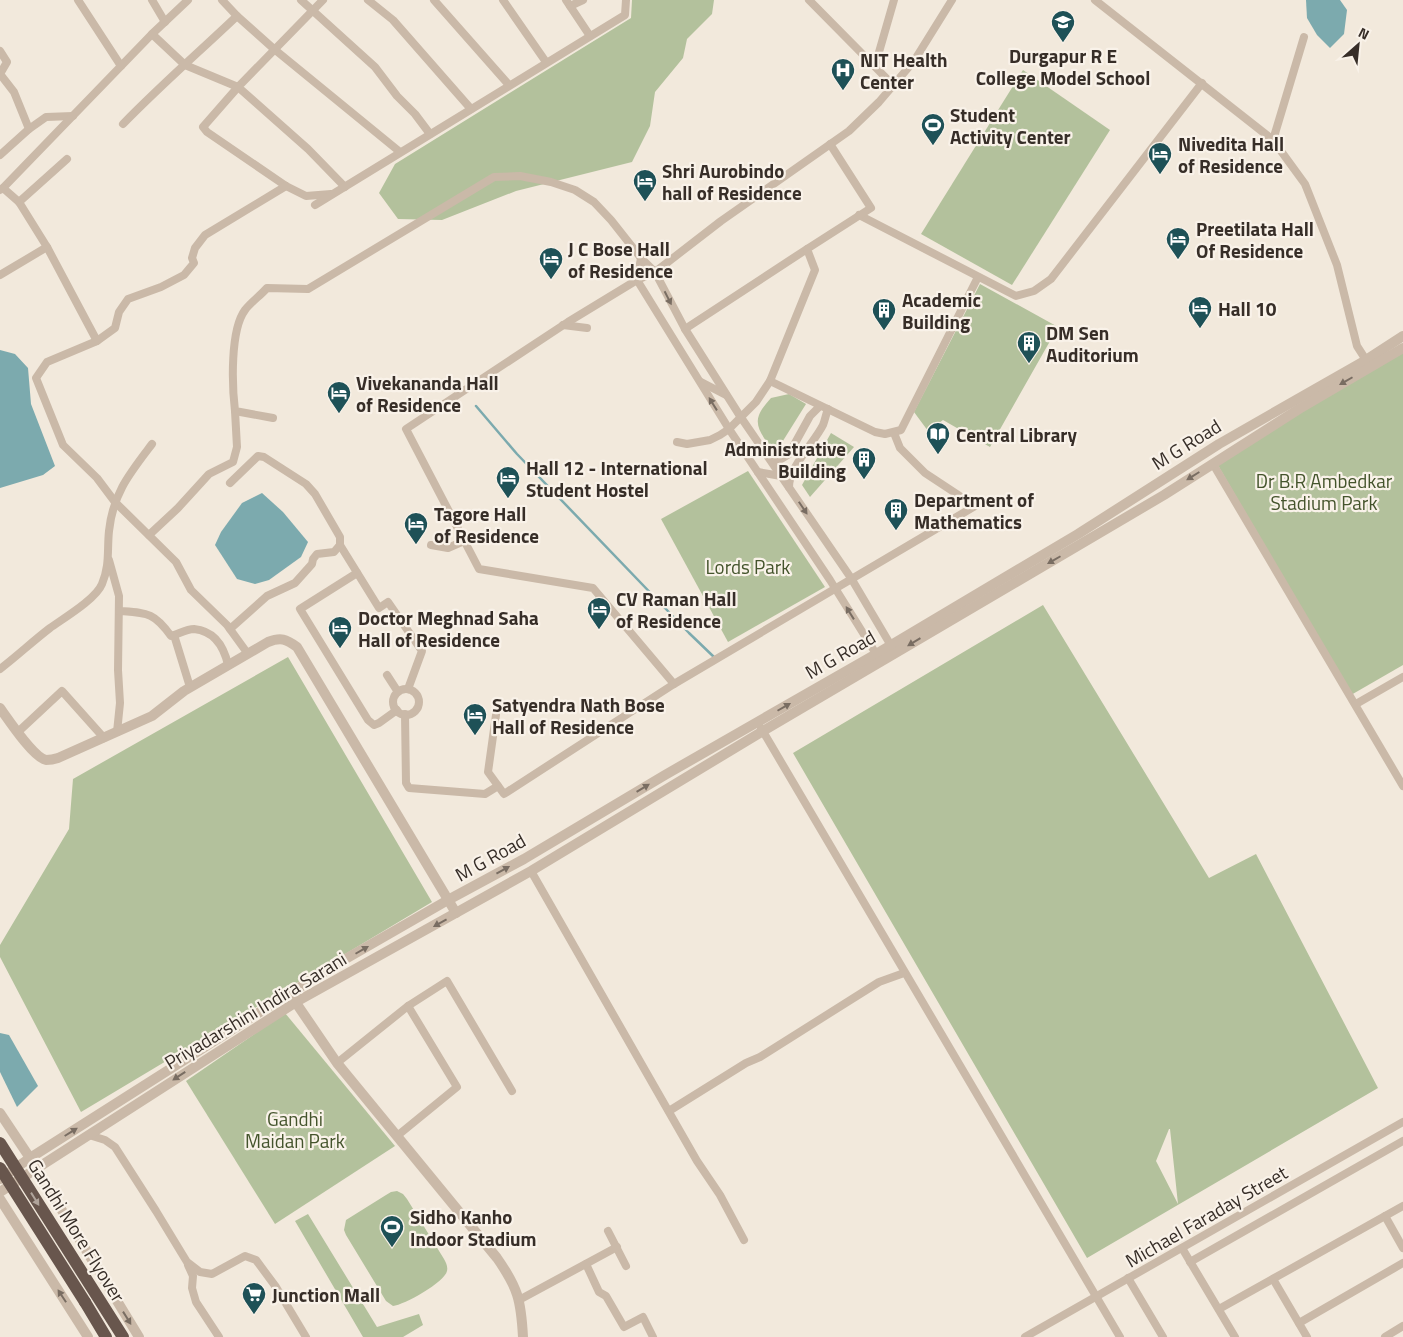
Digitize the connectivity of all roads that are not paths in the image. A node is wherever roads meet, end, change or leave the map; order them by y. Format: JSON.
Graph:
{"nodes":[{"id":1,"x":78,"y":0,"type":"edge"},
{"id":2,"x":152,"y":0,"type":"edge"},
{"id":3,"x":188,"y":0,"type":"edge"},
{"id":4,"x":222,"y":0,"type":"edge"},
{"id":5,"x":301,"y":0,"type":"edge"},
{"id":6,"x":322,"y":0,"type":"edge"},
{"id":7,"x":368,"y":0,"type":"edge"},
{"id":8,"x":434,"y":0,"type":"edge"},
{"id":9,"x":503,"y":0,"type":"edge"},
{"id":10,"x":583,"y":0,"type":"edge"},
{"id":11,"x":626,"y":0,"type":"edge"},
{"id":12,"x":809,"y":0,"type":"edge"},
{"id":13,"x":894,"y":0,"type":"edge"},
{"id":14,"x":952,"y":0,"type":"edge"},
{"id":15,"x":1095,"y":0,"type":"edge"},
{"id":16,"x":568,"y":3,"type":"edge"},
{"id":17,"x":313,"y":11,"type":"junction"},
{"id":18,"x":237,"y":16,"type":"junction"},
{"id":19,"x":165,"y":22,"type":"junction"},
{"id":20,"x":152,"y":34,"type":"junction"},
{"id":21,"x":590,"y":36,"type":"junction"},
{"id":22,"x":1304,"y":37,"type":"dead end"},
{"id":23,"x":274,"y":49,"type":"junction"},
{"id":24,"x":0,"y":51,"type":"edge"},
{"id":25,"x":546,"y":62,"type":"junction"},
{"id":26,"x":186,"y":65,"type":"junction"},
{"id":27,"x":121,"y":66,"type":"junction"},
{"id":28,"x":875,"y":66,"type":"junction"},
{"id":29,"x":1202,"y":84,"type":"junction"},
{"id":30,"x":509,"y":85,"type":"junction"},
{"id":31,"x":893,"y":85,"type":"junction"},
{"id":32,"x":238,"y":87,"type":"junction"},
{"id":33,"x":471,"y":109,"type":"junction"},
{"id":34,"x":73,"y":116,"type":"junction"},
{"id":35,"x":123,"y":124,"type":"dead end"},
{"id":36,"x":29,"y":129,"type":"junction"},
{"id":37,"x":430,"y":134,"type":"junction"},
{"id":38,"x":1273,"y":140,"type":"junction"},
{"id":39,"x":830,"y":144,"type":"junction"},
{"id":40,"x":400,"y":152,"type":"junction"},
{"id":41,"x":0,"y":156,"type":"edge"},
{"id":42,"x":67,"y":158,"type":"dead end"},
{"id":43,"x":286,"y":186,"type":"junction"},
{"id":44,"x":345,"y":187,"type":"junction"},
{"id":45,"x":2,"y":189,"type":"edge"},
{"id":46,"x":333,"y":194,"type":"junction"},
{"id":47,"x":19,"y":202,"type":"junction"},
{"id":48,"x":315,"y":205,"type":"dead end"},
{"id":49,"x":859,"y":216,"type":"junction"},
{"id":50,"x":47,"y":247,"type":"junction"},
{"id":51,"x":807,"y":249,"type":"junction"},
{"id":52,"x":641,"y":258,"type":"junction"},
{"id":53,"x":655,"y":272,"type":"junction"},
{"id":54,"x":0,"y":275,"type":"edge"},
{"id":55,"x":978,"y":277,"type":"junction"},
{"id":56,"x":637,"y":280,"type":"junction"},
{"id":57,"x":564,"y":324,"type":"junction"},
{"id":58,"x":587,"y":328,"type":"dead end"},
{"id":59,"x":685,"y":329,"type":"junction"},
{"id":60,"x":1403,"y":336,"type":"edge"},
{"id":61,"x":97,"y":341,"type":"junction"},
{"id":62,"x":1403,"y":348,"type":"edge"},
{"id":63,"x":1366,"y":360,"type":"junction"},
{"id":64,"x":699,"y":381,"type":"junction"},
{"id":65,"x":770,"y":382,"type":"junction"},
{"id":66,"x":727,"y":395,"type":"junction"},
{"id":67,"x":820,"y":406,"type":"junction"},
{"id":68,"x":828,"y":409,"type":"junction"},
{"id":69,"x":234,"y":410,"type":"junction"},
{"id":70,"x":740,"y":416,"type":"junction"},
{"id":71,"x":272,"y":418,"type":"dead end"},
{"id":72,"x":729,"y":429,"type":"junction"},
{"id":73,"x":894,"y":433,"type":"junction"},
{"id":74,"x":677,"y":442,"type":"dead end"},
{"id":75,"x":152,"y":444,"type":"dead end"},
{"id":76,"x":789,"y":454,"type":"junction"},
{"id":77,"x":771,"y":460,"type":"junction"},
{"id":78,"x":798,"y":463,"type":"junction"},
{"id":79,"x":1213,"y":464,"type":"junction"},
{"id":80,"x":758,"y":472,"type":"junction"},
{"id":81,"x":781,"y":476,"type":"junction"},
{"id":82,"x":230,"y":483,"type":"dead end"},
{"id":83,"x":767,"y":485,"type":"junction"},
{"id":84,"x":789,"y":487,"type":"junction"},
{"id":85,"x":115,"y":502,"type":"junction"},
{"id":86,"x":149,"y":535,"type":"junction"},
{"id":87,"x":464,"y":541,"type":"junction"},
{"id":88,"x":340,"y":545,"type":"junction"},
{"id":89,"x":431,"y":545,"type":"dead end"},
{"id":90,"x":109,"y":560,"type":"junction"},
{"id":91,"x":357,"y":573,"type":"junction"},
{"id":92,"x":851,"y":578,"type":"junction"},
{"id":93,"x":835,"y":589,"type":"junction"},
{"id":94,"x":119,"y":611,"type":"junction"},
{"id":95,"x":230,"y":629,"type":"junction"},
{"id":96,"x":174,"y":635,"type":"junction"},
{"id":97,"x":893,"y":649,"type":"junction"},
{"id":98,"x":248,"y":654,"type":"junction"},
{"id":99,"x":878,"y":658,"type":"junction"},
{"id":100,"x":228,"y":665,"type":"junction"},
{"id":101,"x":0,"y":669,"type":"edge"},
{"id":102,"x":387,"y":675,"type":"dead end"},
{"id":103,"x":1403,"y":677,"type":"edge"},
{"id":104,"x":674,"y":684,"type":"junction"},
{"id":105,"x":190,"y":687,"type":"junction"},
{"id":106,"x":408,"y":689,"type":"junction"},
{"id":107,"x":398,"y":692,"type":"junction"},
{"id":108,"x":1356,"y":704,"type":"junction"},
{"id":109,"x":0,"y":709,"type":"edge"},
{"id":110,"x":401,"y":712,"type":"junction"},
{"id":111,"x":496,"y":715,"type":"dead end"},
{"id":112,"x":760,"y":726,"type":"junction"},
{"id":113,"x":18,"y":732,"type":"junction"},
{"id":114,"x":117,"y":732,"type":"junction"},
{"id":115,"x":104,"y":738,"type":"junction"},
{"id":116,"x":498,"y":786,"type":"junction"},
{"id":117,"x":1403,"y":786,"type":"edge"},
{"id":118,"x":531,"y":871,"type":"junction"},
{"id":119,"x":448,"y":900,"type":"junction"},
{"id":120,"x":456,"y":914,"type":"junction"},
{"id":121,"x":904,"y":973,"type":"junction"},
{"id":122,"x":293,"y":998,"type":"junction"},
{"id":123,"x":408,"y":1006,"type":"junction"},
{"id":124,"x":337,"y":1063,"type":"junction"},
{"id":125,"x":512,"y":1091,"type":"dead end"},
{"id":126,"x":669,"y":1111,"type":"junction"},
{"id":127,"x":0,"y":1113,"type":"edge"},
{"id":128,"x":1402,"y":1126,"type":"edge"},
{"id":129,"x":89,"y":1134,"type":"junction"},
{"id":130,"x":397,"y":1136,"type":"junction"},
{"id":131,"x":1403,"y":1141,"type":"edge"},
{"id":132,"x":0,"y":1143,"type":"edge"},
{"id":133,"x":20,"y":1144,"type":"junction"},
{"id":134,"x":53,"y":1144,"type":"junction"},
{"id":135,"x":60,"y":1154,"type":"junction"},
{"id":136,"x":30,"y":1158,"type":"junction"},
{"id":137,"x":0,"y":1168,"type":"edge"},
{"id":138,"x":36,"y":1169,"type":"junction"},
{"id":139,"x":0,"y":1179,"type":"edge"},
{"id":140,"x":45,"y":1184,"type":"junction"},
{"id":141,"x":0,"y":1192,"type":"edge"},
{"id":142,"x":0,"y":1198,"type":"edge"},
{"id":143,"x":1403,"y":1206,"type":"edge"},
{"id":144,"x":0,"y":1212,"type":"edge"},
{"id":145,"x":1385,"y":1216,"type":"junction"},
{"id":146,"x":11,"y":1217,"type":"junction"},
{"id":147,"x":608,"y":1230,"type":"dead end"},
{"id":148,"x":744,"y":1240,"type":"dead end"},
{"id":149,"x":617,"y":1247,"type":"junction"},
{"id":150,"x":1182,"y":1248,"type":"junction"},
{"id":151,"x":1403,"y":1248,"type":"edge"},
{"id":152,"x":187,"y":1262,"type":"junction"},
{"id":153,"x":1190,"y":1262,"type":"junction"},
{"id":154,"x":1403,"y":1263,"type":"edge"},
{"id":155,"x":586,"y":1264,"type":"junction"},
{"id":156,"x":626,"y":1266,"type":"dead end"},
{"id":157,"x":1128,"y":1278,"type":"junction"},
{"id":158,"x":1273,"y":1278,"type":"junction"},
{"id":159,"x":1097,"y":1296,"type":"junction"},
{"id":160,"x":519,"y":1300,"type":"junction"},
{"id":161,"x":1218,"y":1309,"type":"junction"},
{"id":162,"x":1299,"y":1323,"type":"junction"},
{"id":163,"x":1403,"y":1326,"type":"edge"},
{"id":164,"x":88,"y":1337,"type":"edge"},
{"id":165,"x":106,"y":1337,"type":"edge"},
{"id":166,"x":123,"y":1337,"type":"edge"},
{"id":167,"x":139,"y":1337,"type":"edge"},
{"id":168,"x":219,"y":1337,"type":"edge"},
{"id":169,"x":306,"y":1337,"type":"edge"},
{"id":170,"x":522,"y":1337,"type":"edge"},
{"id":171,"x":653,"y":1337,"type":"edge"},
{"id":172,"x":1025,"y":1337,"type":"edge"},
{"id":173,"x":1120,"y":1337,"type":"edge"},
{"id":174,"x":1163,"y":1337,"type":"edge"},
{"id":175,"x":1235,"y":1337,"type":"edge"},
{"id":176,"x":1306,"y":1337,"type":"edge"},
{"id":177,"x":1385,"y":1337,"type":"edge"}],
"edges":[{"from":1,"to":27,"type":"street"},
{"from":2,"to":19,"type":"street"},
{"from":3,"to":19,"type":"street"},
{"from":4,"to":18,"type":"street"},
{"from":5,"to":17,"type":"street"},
{"from":6,"to":17,"type":"street"},
{"from":7,"to":33,"type":"street"},
{"from":8,"to":30,"type":"street"},
{"from":9,"to":25,"type":"street"},
{"from":10,"to":16,"type":"street"},
{"from":11,"to":21,"type":"street"},
{"from":12,"to":28,"type":"street"},
{"from":13,"to":28,"type":"street"},
{"from":14,"to":31,"type":"street"},
{"from":15,"to":29,"type":"street"},
{"from":16,"to":21,"type":"street"},
{"from":17,"to":23,"type":"street"},
{"from":17,"to":37,"type":"street"},
{"from":18,"to":23,"type":"street"},
{"from":18,"to":26,"type":"street"},
{"from":19,"to":20,"type":"street"},
{"from":20,"to":26,"type":"street"},
{"from":20,"to":27,"type":"street"},
{"from":21,"to":25,"type":"street"},
{"from":22,"to":38,"type":"street"},
{"from":23,"to":32,"type":"street"},
{"from":23,"to":40,"type":"street"},
{"from":24,"to":36,"type":"street"},
{"from":25,"to":30,"type":"street"},
{"from":26,"to":32,"type":"street"},
{"from":26,"to":35,"type":"street"},
{"from":27,"to":34,"type":"street"},
{"from":28,"to":31,"type":"street"},
{"from":29,"to":38,"type":"street"},
{"from":29,"to":55,"type":"street"},
{"from":30,"to":33,"type":"street"},
{"from":31,"to":39,"type":"street"},
{"from":32,"to":43,"type":"street"},
{"from":32,"to":44,"type":"street"},
{"from":33,"to":37,"type":"street"},
{"from":34,"to":36,"type":"street"},
{"from":34,"to":45,"type":"street"},
{"from":36,"to":41,"type":"street"},
{"from":37,"to":40,"type":"street"},
{"from":38,"to":63,"type":"street"},
{"from":39,"to":49,"type":"street"},
{"from":39,"to":53,"type":"street"},
{"from":40,"to":44,"type":"street"},
{"from":42,"to":47,"type":"street"},
{"from":43,"to":46,"type":"street"},
{"from":43,"to":61,"type":"street"},
{"from":44,"to":46,"type":"street"},
{"from":45,"to":47,"type":"street"},
{"from":46,"to":48,"type":"street"},
{"from":47,"to":50,"type":"street"},
{"from":49,"to":51,"type":"street"},
{"from":49,"to":55,"type":"street"},
{"from":50,"to":54,"type":"street"},
{"from":50,"to":61,"type":"street"},
{"from":51,"to":59,"type":"street"},
{"from":51,"to":65,"type":"street"},
{"from":52,"to":53,"type":"street"},
{"from":52,"to":56,"type":"street"},
{"from":52,"to":69,"type":"street"},
{"from":53,"to":56,"type":"street"},
{"from":53,"to":59,"type":"street","one_way":true},
{"from":55,"to":73,"type":"street"},
{"from":56,"to":57,"type":"street"},
{"from":56,"to":64,"type":"street"},
{"from":57,"to":58,"type":"street"},
{"from":57,"to":87,"type":"street"},
{"from":59,"to":66,"type":"street"},
{"from":60,"to":63,"type":"street","name":"M G Road"},
{"from":61,"to":85,"type":"street"},
{"from":62,"to":79,"type":"street","one_way":true},
{"from":63,"to":97,"type":"street","name":"M G Road"},
{"from":64,"to":66,"type":"street"},
{"from":72,"to":64,"type":"street","one_way":true},
{"from":65,"to":67,"type":"street"},
{"from":65,"to":70,"type":"street"},
{"from":66,"to":70,"type":"street"},
{"from":67,"to":68,"type":"street"},
{"from":67,"to":76,"type":"street"},
{"from":68,"to":73,"type":"street"},
{"from":68,"to":78,"type":"street"},
{"from":69,"to":71,"type":"street"},
{"from":69,"to":86,"type":"street"},
{"from":70,"to":72,"type":"street"},
{"from":70,"to":77,"type":"street"},
{"from":72,"to":74,"type":"street"},
{"from":72,"to":80,"type":"street"},
{"from":73,"to":92,"type":"street"},
{"from":75,"to":85,"type":"street"},
{"from":76,"to":77,"type":"street"},
{"from":76,"to":78,"type":"street"},
{"from":77,"to":81,"type":"street"},
{"from":78,"to":84,"type":"street"},
{"from":79,"to":97,"type":"street","one_way":true},
{"from":79,"to":108,"type":"street"},
{"from":80,"to":81,"type":"street"},
{"from":80,"to":83,"type":"street"},
{"from":81,"to":83,"type":"street"},
{"from":81,"to":84,"type":"street"},
{"from":82,"to":88,"type":"street"},
{"from":83,"to":93,"type":"street"},
{"from":84,"to":92,"type":"street","one_way":true},
{"from":85,"to":86,"type":"street"},
{"from":85,"to":90,"type":"street"},
{"from":86,"to":95,"type":"street"},
{"from":87,"to":89,"type":"street"},
{"from":87,"to":104,"type":"street"},
{"from":88,"to":91,"type":"street"},
{"from":88,"to":95,"type":"street"},
{"from":90,"to":94,"type":"street"},
{"from":90,"to":101,"type":"street"},
{"from":91,"to":106,"type":"street"},
{"from":91,"to":110,"type":"street"},
{"from":92,"to":93,"type":"street"},
{"from":92,"to":97,"type":"street"},
{"from":99,"to":93,"type":"street","one_way":true},
{"from":93,"to":104,"type":"street"},
{"from":94,"to":96,"type":"street"},
{"from":94,"to":114,"type":"street"},
{"from":95,"to":98,"type":"street"},
{"from":96,"to":100,"type":"street"},
{"from":96,"to":105,"type":"street"},
{"from":97,"to":99,"type":"street","name":"M G Road"},
{"from":98,"to":100,"type":"street"},
{"from":98,"to":119,"type":"street"},
{"from":99,"to":112,"type":"street","name":"M G Road"},
{"from":100,"to":105,"type":"street"},
{"from":102,"to":107,"type":"street"},
{"from":103,"to":108,"type":"street"},
{"from":104,"to":116,"type":"street"},
{"from":105,"to":114,"type":"street"},
{"from":106,"to":107,"type":"street"},
{"from":106,"to":110,"type":"street"},
{"from":107,"to":110,"type":"street"},
{"from":108,"to":117,"type":"street"},
{"from":109,"to":113,"type":"street"},
{"from":110,"to":116,"type":"street"},
{"from":111,"to":116,"type":"street"},
{"from":112,"to":118,"type":"street","name":"Priyadarshini Indira Sarani"},
{"from":119,"to":112,"type":"street","name":"M G Road","one_way":true},
{"from":112,"to":121,"type":"street"},
{"from":113,"to":115,"type":"street"},
{"from":113,"to":115,"type":"street"},
{"from":114,"to":115,"type":"street"},
{"from":118,"to":120,"type":"street","name":"Priyadarshini Indira Sarani"},
{"from":118,"to":126,"type":"street"},
{"from":119,"to":120,"type":"street"},
{"from":122,"to":119,"type":"street","name":"M G Road","one_way":true},
{"from":120,"to":122,"type":"street","name":"Priyadarshini Indira Sarani","one_way":true},
{"from":121,"to":126,"type":"street"},
{"from":121,"to":159,"type":"street"},
{"from":122,"to":124,"type":"street"},
{"from":122,"to":129,"type":"street","name":"Priyadarshini Indira Sarani","one_way":true},
{"from":134,"to":122,"type":"street","name":"Priyadarshini Indira Sarani","one_way":true},
{"from":123,"to":124,"type":"street"},
{"from":123,"to":125,"type":"street"},
{"from":123,"to":130,"type":"street"},
{"from":124,"to":130,"type":"street"},
{"from":126,"to":148,"type":"street"},
{"from":127,"to":133,"type":"street"},
{"from":128,"to":150,"type":"street","name":"Michael Faraday Street"},
{"from":129,"to":135,"type":"street","name":"Priyadarshini Indira Sarani"},
{"from":129,"to":152,"type":"street"},
{"from":130,"to":160,"type":"street"},
{"from":131,"to":153,"type":"street"},
{"from":132,"to":166,"type":"highway","name":"Gandhi More Flyover","one_way":true,"bridge":true},
{"from":133,"to":134,"type":"street"},
{"from":133,"to":136,"type":"street"},
{"from":134,"to":136,"type":"street","name":"Priyadarshini Indira Sarani"},
{"from":135,"to":138,"type":"street","name":"Priyadarshini Indira Sarani"},
{"from":135,"to":140,"type":"street"},
{"from":136,"to":138,"type":"street"},
{"from":136,"to":139,"type":"street","name":"Priyadarshini Indira Sarani"},
{"from":137,"to":165,"type":"highway","name":"Gandhi More Flyover","bridge":true},
{"from":138,"to":140,"type":"street"},
{"from":138,"to":141,"type":"street","name":"Priyadarshini Indira Sarani"},
{"from":140,"to":167,"type":"street","one_way":true},
{"from":142,"to":146,"type":"street"},
{"from":143,"to":145,"type":"street"},
{"from":144,"to":146,"type":"street"},
{"from":145,"to":151,"type":"street"},
{"from":145,"to":158,"type":"street"},
{"from":164,"to":146,"type":"street","one_way":true},
{"from":147,"to":149,"type":"street"},
{"from":149,"to":155,"type":"street"},
{"from":149,"to":156,"type":"street"},
{"from":150,"to":153,"type":"street"},
{"from":150,"to":157,"type":"street","name":"Michael Faraday Street"},
{"from":152,"to":168,"type":"street"},
{"from":152,"to":169,"type":"street"},
{"from":153,"to":161,"type":"street"},
{"from":154,"to":162,"type":"street"},
{"from":155,"to":160,"type":"street"},
{"from":155,"to":171,"type":"street"},
{"from":157,"to":159,"type":"street","name":"Michael Faraday Street"},
{"from":157,"to":174,"type":"street"},
{"from":158,"to":161,"type":"street"},
{"from":158,"to":162,"type":"street"},
{"from":159,"to":172,"type":"street","name":"Michael Faraday Street"},
{"from":159,"to":173,"type":"street"},
{"from":160,"to":170,"type":"street"},
{"from":161,"to":175,"type":"street"},
{"from":162,"to":176,"type":"street"},
{"from":163,"to":177,"type":"street"}]}
